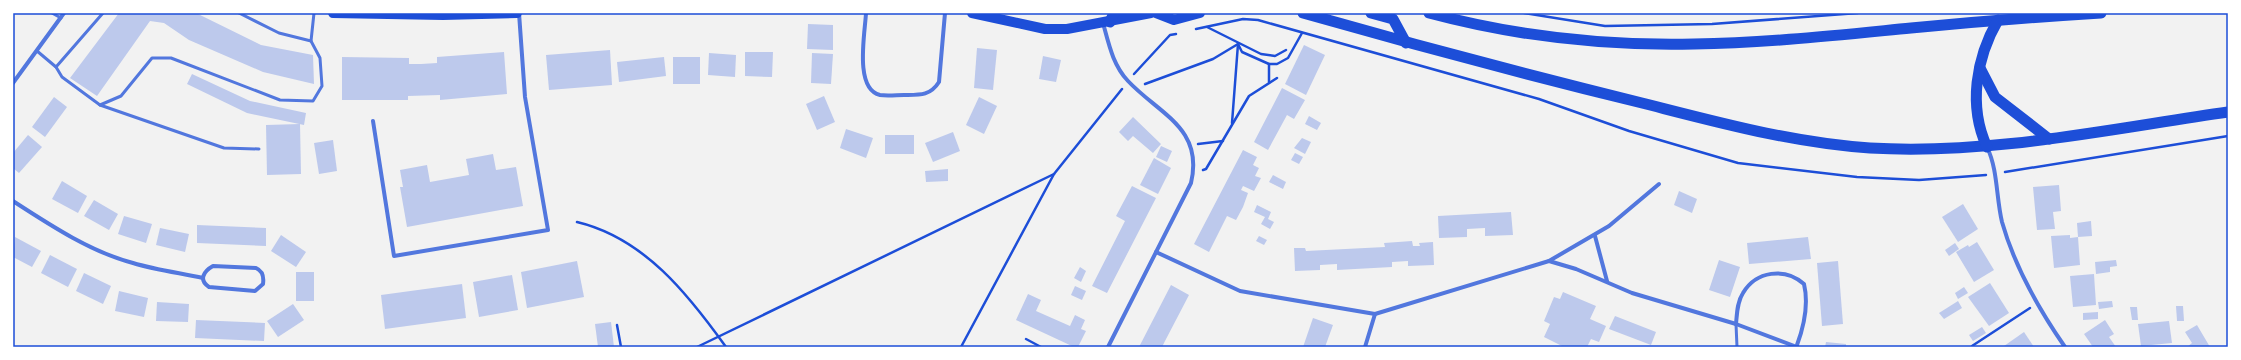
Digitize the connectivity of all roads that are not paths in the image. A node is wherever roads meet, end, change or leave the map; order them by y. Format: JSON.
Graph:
{"nodes":[{"id":1,"x":52,"y":13,"type":"edge"},
{"id":2,"x":64,"y":13,"type":"edge"},
{"id":3,"x":104,"y":13,"type":"edge"},
{"id":4,"x":239,"y":13,"type":"edge"},
{"id":5,"x":314,"y":13,"type":"edge"},
{"id":6,"x":333,"y":13,"type":"edge"},
{"id":7,"x":518,"y":13,"type":"edge"},
{"id":8,"x":866,"y":13,"type":"edge"},
{"id":9,"x":945,"y":13,"type":"edge"},
{"id":10,"x":972,"y":13,"type":"edge"},
{"id":11,"x":1151,"y":13,"type":"edge"},
{"id":12,"x":1156,"y":13,"type":"edge"},
{"id":13,"x":1200,"y":13,"type":"edge"},
{"id":14,"x":1303,"y":13,"type":"edge"},
{"id":15,"x":1371,"y":13,"type":"edge"},
{"id":16,"x":1429,"y":13,"type":"edge"},
{"id":17,"x":2101,"y":13,"type":"edge"},
{"id":18,"x":347,"y":14,"type":"edge"},
{"id":19,"x":61,"y":18,"type":"junction"},
{"id":20,"x":1109,"y":19,"type":"edge"},
{"id":21,"x":1998,"y":20,"type":"junction"},
{"id":22,"x":311,"y":41,"type":"junction"},
{"id":23,"x":1406,"y":43,"type":"junction"},
{"id":24,"x":37,"y":51,"type":"junction"},
{"id":25,"x":56,"y":67,"type":"junction"},
{"id":26,"x":1979,"y":67,"type":"junction"},
{"id":27,"x":13,"y":83,"type":"edge"},
{"id":28,"x":100,"y":105,"type":"junction"},
{"id":29,"x":2228,"y":112,"type":"edge"},
{"id":30,"x":373,"y":121,"type":"dead end"},
{"id":31,"x":2049,"y":139,"type":"junction"},
{"id":32,"x":1987,"y":147,"type":"junction"},
{"id":33,"x":258,"y":149,"type":"dead end"},
{"id":34,"x":1659,"y":184,"type":"dead end"},
{"id":35,"x":13,"y":201,"type":"edge"},
{"id":36,"x":1595,"y":236,"type":"junction"},
{"id":37,"x":1156,"y":252,"type":"junction"},
{"id":38,"x":1549,"y":261,"type":"junction"},
{"id":39,"x":203,"y":278,"type":"junction"},
{"id":40,"x":1607,"y":281,"type":"junction"},
{"id":41,"x":1375,"y":314,"type":"junction"},
{"id":42,"x":1736,"y":324,"type":"junction"},
{"id":43,"x":1797,"y":346,"type":"edge"},
{"id":44,"x":1108,"y":347,"type":"edge"},
{"id":45,"x":1365,"y":347,"type":"edge"},
{"id":46,"x":1737,"y":347,"type":"edge"},
{"id":47,"x":2065,"y":347,"type":"edge"}],
"edges":[{"from":1,"to":19,"type":"lane"},
{"from":2,"to":19,"type":"street"},
{"from":3,"to":25,"type":"lane"},
{"from":4,"to":22,"type":"lane"},
{"from":5,"to":22,"type":"lane"},
{"from":6,"to":18,"type":"main road"},
{"from":7,"to":18,"type":"main road"},
{"from":7,"to":30,"type":"street"},
{"from":8,"to":9,"type":"street"},
{"from":10,"to":20,"type":"main road"},
{"from":11,"to":20,"type":"main road"},
{"from":12,"to":13,"type":"main road"},
{"from":14,"to":23,"type":"highway"},
{"from":15,"to":23,"type":"highway"},
{"from":16,"to":21,"type":"highway"},
{"from":17,"to":21,"type":"highway"},
{"from":19,"to":24,"type":"street"},
{"from":20,"to":37,"type":"street"},
{"from":21,"to":26,"type":"highway"},
{"from":22,"to":28,"type":"lane"},
{"from":23,"to":32,"type":"highway"},
{"from":24,"to":25,"type":"lane"},
{"from":24,"to":27,"type":"street"},
{"from":25,"to":28,"type":"lane"},
{"from":26,"to":31,"type":"highway"},
{"from":26,"to":32,"type":"highway"},
{"from":28,"to":33,"type":"lane"},
{"from":29,"to":31,"type":"highway"},
{"from":31,"to":32,"type":"highway"},
{"from":32,"to":47,"type":"street"},
{"from":34,"to":36,"type":"street"},
{"from":35,"to":39,"type":"street"},
{"from":36,"to":38,"type":"street"},
{"from":36,"to":40,"type":"street"},
{"from":37,"to":41,"type":"street"},
{"from":37,"to":44,"type":"street"},
{"from":38,"to":40,"type":"street"},
{"from":38,"to":41,"type":"street"},
{"from":39,"to":39,"type":"street"},
{"from":40,"to":42,"type":"street"},
{"from":41,"to":45,"type":"street"},
{"from":42,"to":43,"type":"street"},
{"from":42,"to":43,"type":"street"},
{"from":42,"to":46,"type":"lane"}]}
